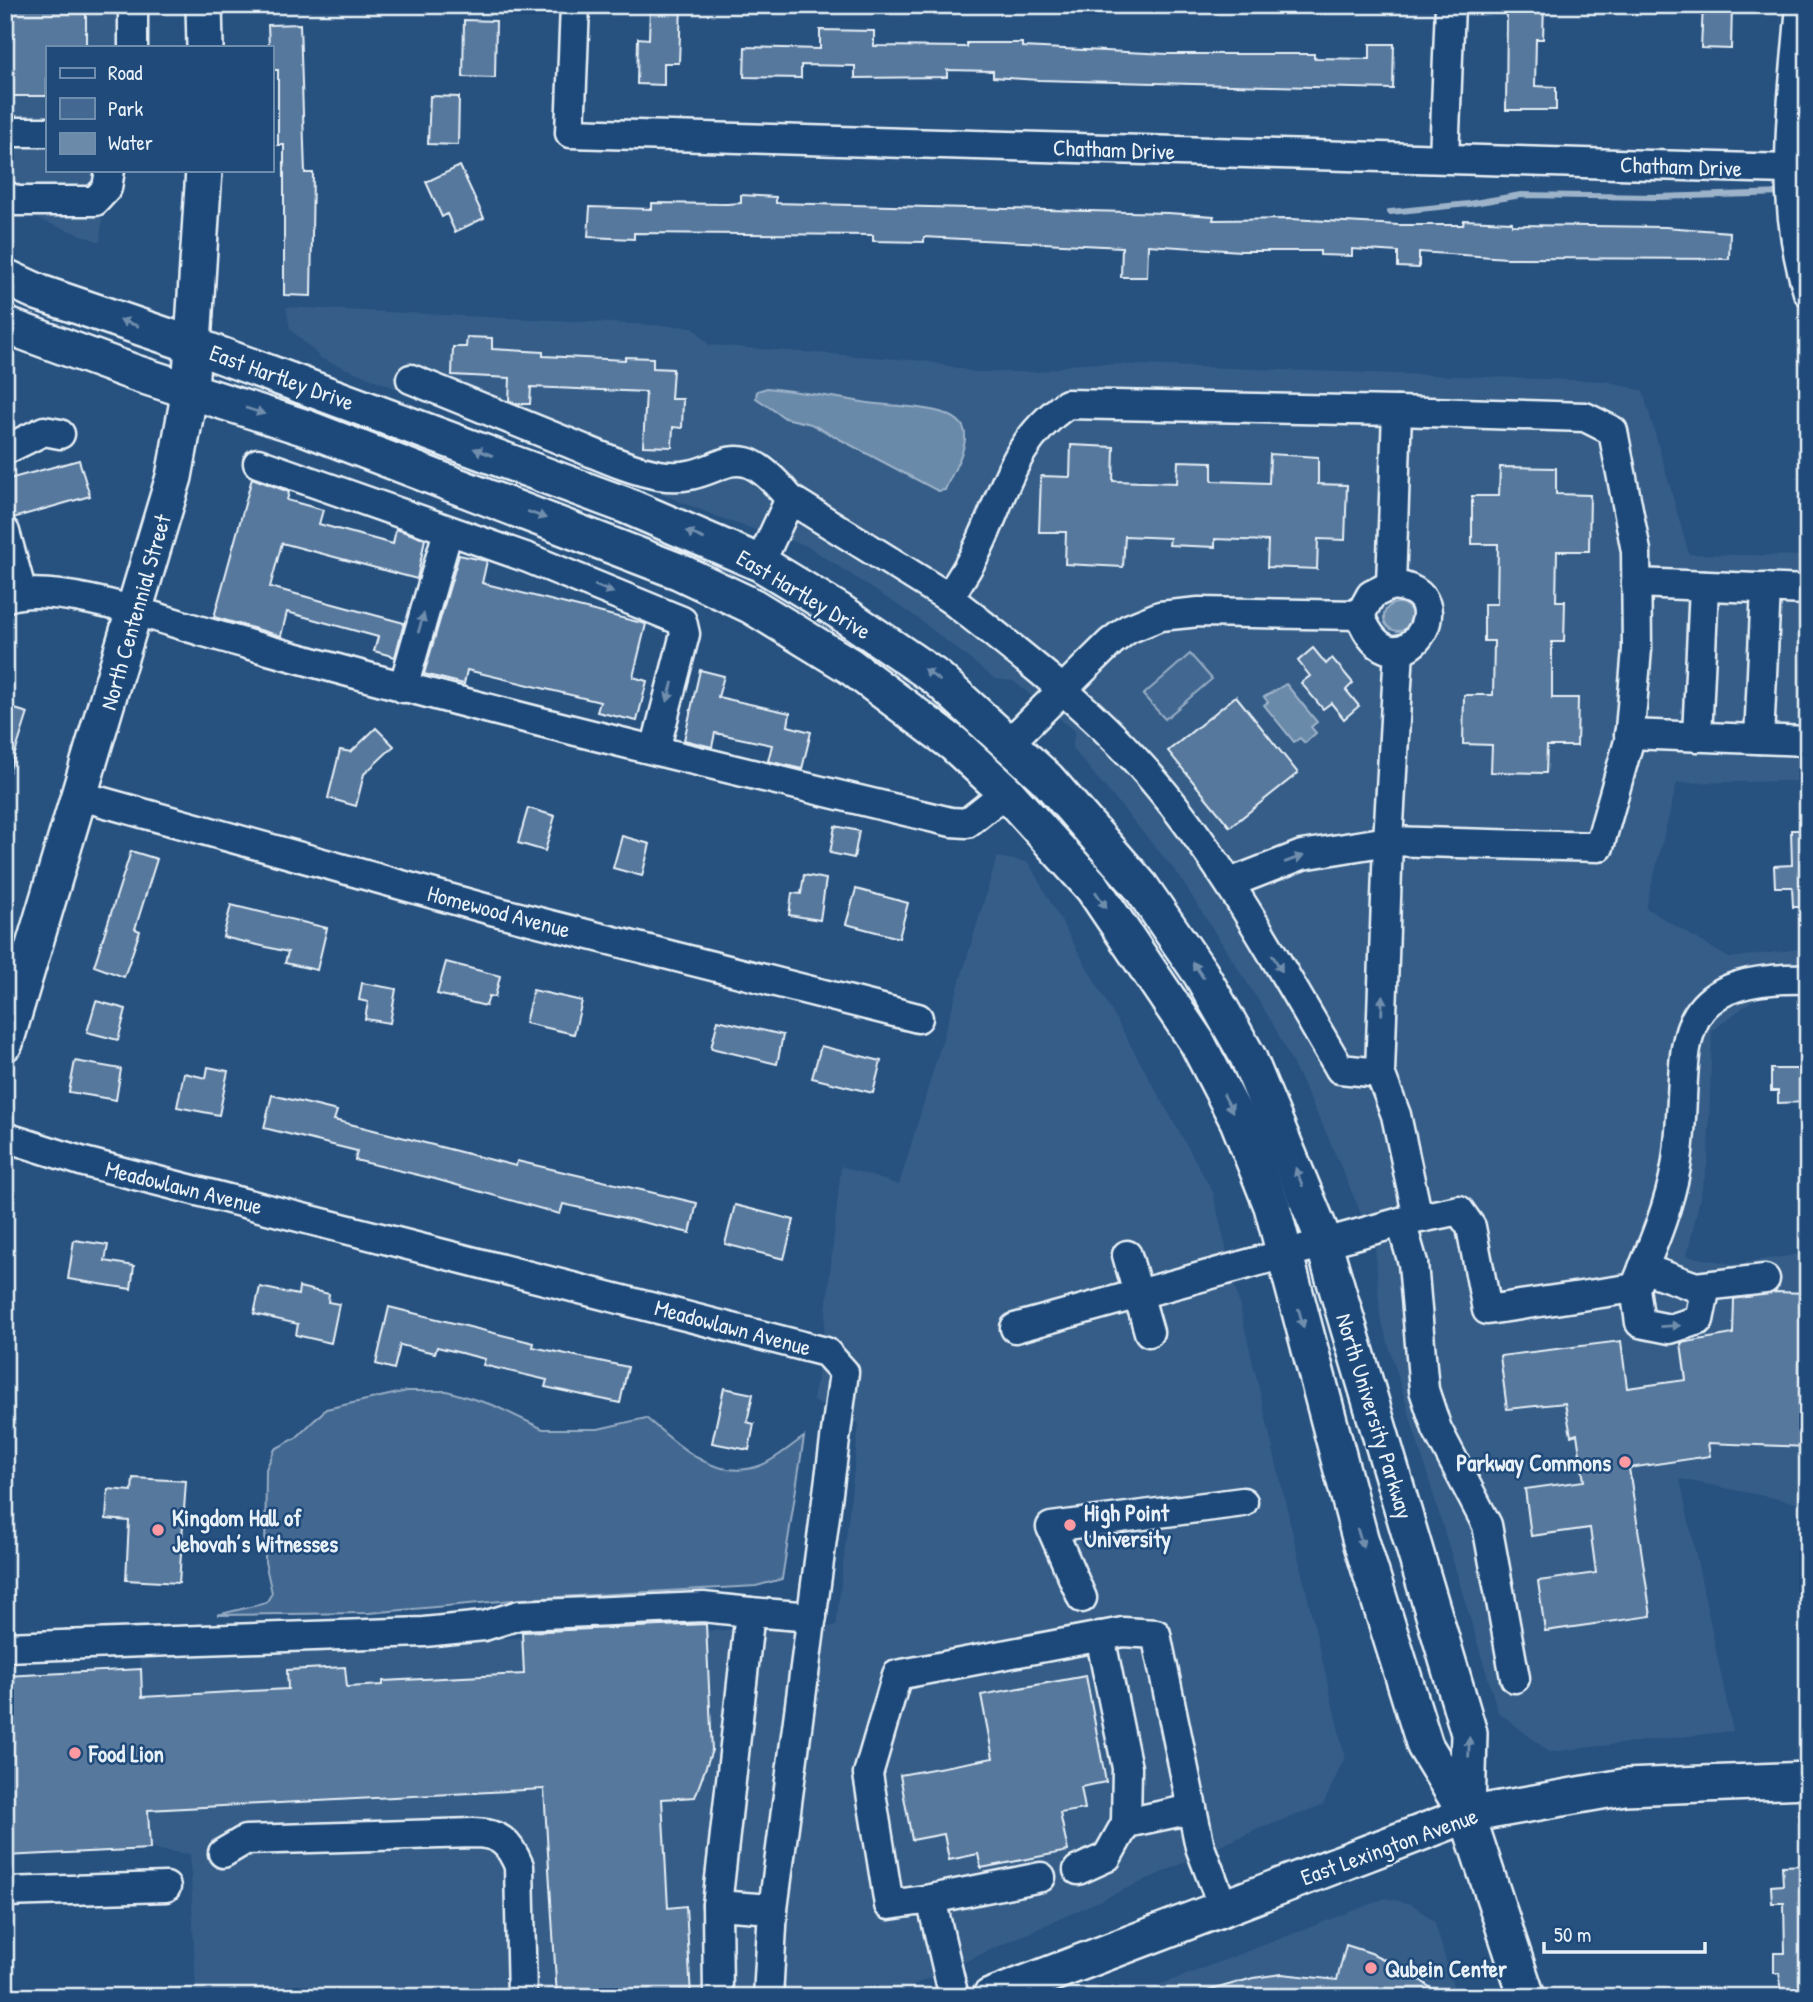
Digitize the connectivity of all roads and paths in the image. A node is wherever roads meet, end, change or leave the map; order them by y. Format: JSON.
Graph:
{"nodes":[{"id":1,"x":133,"y":5,"type":"edge"},
{"id":2,"x":204,"y":5,"type":"edge"},
{"id":3,"x":575,"y":5,"type":"edge"},
{"id":4,"x":1450,"y":5,"type":"edge"},
{"id":5,"x":1801,"y":5,"type":"edge"},
{"id":6,"x":133,"y":46,"type":"edge"},
{"id":7,"x":205,"y":46,"type":"edge"},
{"id":8,"x":5,"y":132,"type":"edge"},
{"id":9,"x":46,"y":132,"type":"edge"},
{"id":10,"x":1444,"y":158,"type":"junction"},
{"id":11,"x":1787,"y":169,"type":"junction"},
{"id":12,"x":110,"y":172,"type":"edge"},
{"id":13,"x":204,"y":172,"type":"edge"},
{"id":14,"x":5,"y":195,"type":"edge"},
{"id":15,"x":5,"y":277,"type":"edge"},
{"id":16,"x":1808,"y":292,"type":"edge"},
{"id":17,"x":5,"y":325,"type":"edge"},
{"id":18,"x":193,"y":345,"type":"junction"},
{"id":19,"x":411,"y":379,"type":"dead end"},
{"id":20,"x":190,"y":390,"type":"junction"},
{"id":21,"x":1396,"y":411,"type":"junction"},
{"id":22,"x":60,"y":435,"type":"dead end"},
{"id":23,"x":5,"y":450,"type":"edge"},
{"id":24,"x":258,"y":463,"type":"dead end"},
{"id":25,"x":790,"y":499,"type":"junction"},
{"id":26,"x":448,"y":531,"type":"junction"},
{"id":27,"x":5,"y":532,"type":"edge"},
{"id":28,"x":760,"y":563,"type":"junction"},
{"id":29,"x":1636,"y":583,"type":"junction"},
{"id":30,"x":1391,"y":585,"type":"junction"},
{"id":31,"x":1704,"y":586,"type":"junction"},
{"id":32,"x":1766,"y":588,"type":"junction"},
{"id":33,"x":1808,"y":590,"type":"edge"},
{"id":34,"x":14,"y":595,"type":"edge"},
{"id":35,"x":733,"y":597,"type":"junction"},
{"id":36,"x":949,"y":598,"type":"junction"},
{"id":37,"x":136,"y":612,"type":"junction"},
{"id":38,"x":1360,"y":615,"type":"junction"},
{"id":39,"x":1399,"y":650,"type":"junction"},
{"id":40,"x":402,"y":688,"type":"junction"},
{"id":41,"x":1064,"y":689,"type":"junction"},
{"id":42,"x":1629,"y":734,"type":"junction"},
{"id":43,"x":1697,"y":737,"type":"junction"},
{"id":44,"x":1759,"y":739,"type":"junction"},
{"id":45,"x":1808,"y":741,"type":"edge"},
{"id":46,"x":1010,"y":742,"type":"junction"},
{"id":47,"x":655,"y":750,"type":"junction"},
{"id":48,"x":1006,"y":792,"type":"junction"},
{"id":49,"x":81,"y":796,"type":"junction"},
{"id":50,"x":1388,"y":841,"type":"junction"},
{"id":51,"x":1127,"y":872,"type":"junction"},
{"id":52,"x":1230,"y":883,"type":"junction"},
{"id":53,"x":1808,"y":979,"type":"edge"},
{"id":54,"x":918,"y":1018,"type":"dead end"},
{"id":55,"x":1233,"y":1029,"type":"joint"},
{"id":56,"x":1197,"y":1042,"type":"joint"},
{"id":57,"x":5,"y":1043,"type":"edge"},
{"id":58,"x":1380,"y":1073,"type":"junction"},
{"id":59,"x":5,"y":1137,"type":"edge"},
{"id":60,"x":1410,"y":1220,"type":"junction"},
{"id":61,"x":1322,"y":1241,"type":"junction"},
{"id":62,"x":1284,"y":1252,"type":"junction"},
{"id":63,"x":1126,"y":1255,"type":"dead end"},
{"id":64,"x":1639,"y":1278,"type":"junction"},
{"id":65,"x":1765,"y":1279,"type":"dead end"},
{"id":66,"x":1696,"y":1287,"type":"junction"},
{"id":67,"x":1138,"y":1293,"type":"junction"},
{"id":68,"x":1014,"y":1328,"type":"dead end"},
{"id":69,"x":1150,"y":1332,"type":"dead end"},
{"id":70,"x":1243,"y":1502,"type":"dead end"},
{"id":71,"x":1082,"y":1598,"type":"dead end"},
{"id":72,"x":750,"y":1612,"type":"junction"},
{"id":73,"x":812,"y":1617,"type":"junction"},
{"id":74,"x":1100,"y":1636,"type":"junction"},
{"id":75,"x":5,"y":1647,"type":"edge"},
{"id":76,"x":1515,"y":1678,"type":"dead end"},
{"id":77,"x":1808,"y":1780,"type":"edge"},
{"id":78,"x":1192,"y":1809,"type":"junction"},
{"id":79,"x":1467,"y":1815,"type":"junction"},
{"id":80,"x":1126,"y":1824,"type":"junction"},
{"id":81,"x":223,"y":1853,"type":"dead end"},
{"id":82,"x":1078,"y":1870,"type":"dead end"},
{"id":83,"x":1041,"y":1877,"type":"dead end"},
{"id":84,"x":166,"y":1887,"type":"dead end"},
{"id":85,"x":5,"y":1892,"type":"edge"},
{"id":86,"x":931,"y":1899,"type":"junction"},
{"id":87,"x":717,"y":1905,"type":"junction"},
{"id":88,"x":1223,"y":1907,"type":"junction"},
{"id":89,"x":773,"y":1909,"type":"junction"},
{"id":90,"x":522,"y":1997,"type":"edge"},
{"id":91,"x":718,"y":1997,"type":"edge"},
{"id":92,"x":768,"y":1997,"type":"edge"},
{"id":93,"x":954,"y":1997,"type":"edge"},
{"id":94,"x":990,"y":1997,"type":"edge"},
{"id":95,"x":1527,"y":1997,"type":"edge"}],
"edges":[{"from":1,"to":6,"type":"street"},
{"from":2,"to":7,"type":"main road"},
{"from":3,"to":10,"type":"street","name":"Chatham Drive"},
{"from":4,"to":10,"type":"street"},
{"from":5,"to":11,"type":"street"},
{"from":8,"to":9,"type":"street"},
{"from":10,"to":11,"type":"street","name":"Chatham Drive"},
{"from":11,"to":16,"type":"street"},
{"from":12,"to":14,"type":"street"},
{"from":13,"to":18,"type":"main road","name":"North Centennial Street"},
{"from":18,"to":15,"type":"main road","one_way":true},
{"from":17,"to":20,"type":"main road"},
{"from":18,"to":20,"type":"main road","name":"North Centennial Street"},
{"from":28,"to":18,"type":"main road","name":"East Hartley Drive","one_way":true},
{"from":19,"to":25,"type":"street"},
{"from":20,"to":35,"type":"main road","name":"East Hartley Drive","one_way":true},
{"from":20,"to":37,"type":"main road","name":"North Centennial Street"},
{"from":21,"to":29,"type":"street"},
{"from":21,"to":30,"type":"street"},
{"from":21,"to":36,"type":"street"},
{"from":22,"to":23,"type":"street"},
{"from":24,"to":26,"type":"street"},
{"from":25,"to":28,"type":"street"},
{"from":25,"to":36,"type":"street"},
{"from":40,"to":26,"type":"street","one_way":true},
{"from":26,"to":47,"type":"street","one_way":true},
{"from":27,"to":34,"type":"street"},
{"from":46,"to":28,"type":"main road","name":"East Hartley Drive","one_way":true},
{"from":29,"to":31,"type":"street"},
{"from":29,"to":42,"type":"street"},
{"from":30,"to":38,"type":"street"},
{"from":30,"to":39,"type":"street"},
{"from":31,"to":32,"type":"street"},
{"from":31,"to":43,"type":"street"},
{"from":32,"to":33,"type":"street"},
{"from":32,"to":44,"type":"street"},
{"from":34,"to":37,"type":"street"},
{"from":35,"to":46,"type":"main road"},
{"from":35,"to":48,"type":"main road","name":"East Hartley Drive"},
{"from":36,"to":41,"type":"street"},
{"from":37,"to":40,"type":"street"},
{"from":37,"to":49,"type":"main road","name":"North Centennial Street"},
{"from":38,"to":39,"type":"street"},
{"from":38,"to":41,"type":"street"},
{"from":39,"to":50,"type":"street"},
{"from":40,"to":47,"type":"street"},
{"from":41,"to":46,"type":"street"},
{"from":41,"to":52,"type":"street"},
{"from":42,"to":43,"type":"street"},
{"from":42,"to":50,"type":"street"},
{"from":43,"to":44,"type":"street"},
{"from":44,"to":45,"type":"street"},
{"from":46,"to":51,"type":"main road","name":"East Hartley Drive"},
{"from":47,"to":48,"type":"street"},
{"from":48,"to":51,"type":"main road"},
{"from":48,"to":56,"type":"main road","name":"East Hartley Drive","one_way":true},
{"from":49,"to":54,"type":"street","name":"Homewood Avenue"},
{"from":49,"to":57,"type":"main road","name":"North Centennial Street"},
{"from":52,"to":50,"type":"street","one_way":true},
{"from":58,"to":50,"type":"street","one_way":true},
{"from":55,"to":51,"type":"main road","name":"East Hartley Drive","one_way":true},
{"from":52,"to":58,"type":"street","one_way":true},
{"from":53,"to":64,"type":"street"},
{"from":61,"to":55,"type":"main road","name":"North University Parkway","one_way":true},
{"from":56,"to":62,"type":"main road","name":"North University Parkway","one_way":true},
{"from":58,"to":60,"type":"street"},
{"from":59,"to":73,"type":"street","name":"Meadowlawn Avenue"},
{"from":60,"to":61,"type":"street"},
{"from":60,"to":64,"type":"street"},
{"from":60,"to":76,"type":"street"},
{"from":61,"to":62,"type":"street"},
{"from":79,"to":61,"type":"main road","name":"North University Parkway","one_way":true},
{"from":62,"to":67,"type":"street"},
{"from":62,"to":79,"type":"main road","name":"North University Parkway","one_way":true},
{"from":63,"to":67,"type":"street"},
{"from":64,"to":66,"type":"street"},
{"from":64,"to":66,"type":"street","one_way":true},
{"from":65,"to":66,"type":"street"},
{"from":67,"to":68,"type":"street"},
{"from":67,"to":69,"type":"street"},
{"from":70,"to":71,"type":"street"},
{"from":72,"to":73,"type":"street"},
{"from":72,"to":75,"type":"street"},
{"from":72,"to":87,"type":"street"},
{"from":73,"to":89,"type":"street","name":"Meadowlawn Avenue"},
{"from":74,"to":78,"type":"street"},
{"from":74,"to":80,"type":"street"},
{"from":74,"to":86,"type":"street"},
{"from":77,"to":79,"type":"main road","name":"East Lexington Avenue"},
{"from":78,"to":80,"type":"street"},
{"from":78,"to":88,"type":"street"},
{"from":79,"to":88,"type":"main road","name":"East Lexington Avenue"},
{"from":79,"to":95,"type":"main road","name":"North University Parkway"},
{"from":80,"to":82,"type":"street"},
{"from":81,"to":90,"type":"street"},
{"from":83,"to":86,"type":"street"},
{"from":84,"to":85,"type":"street"},
{"from":86,"to":93,"type":"street"},
{"from":87,"to":89,"type":"street"},
{"from":87,"to":91,"type":"street"},
{"from":88,"to":94,"type":"main road","name":"East Lexington Avenue"},
{"from":89,"to":92,"type":"street","name":"Meadowlawn Avenue"}]}
